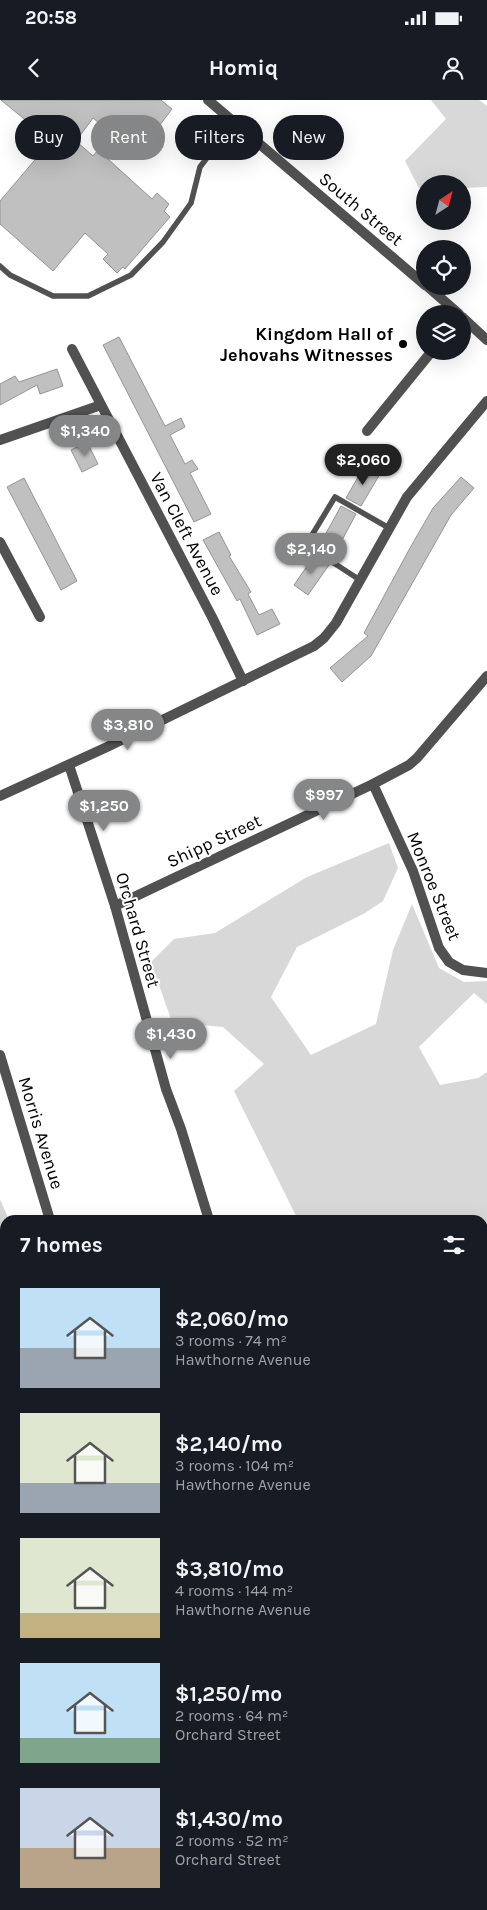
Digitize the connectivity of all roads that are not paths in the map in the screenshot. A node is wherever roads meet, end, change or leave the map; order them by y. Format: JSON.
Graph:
{"nodes":[{"id":1,"x":214,"y":102,"type":"edge"},
{"id":2,"x":227,"y":115,"type":"edge"},
{"id":3,"x":263,"y":147,"type":"edge"},
{"id":4,"x":205,"y":160,"type":"edge"},
{"id":5,"x":0,"y":266,"type":"edge"},
{"id":6,"x":416,"y":277,"type":"edge"},
{"id":7,"x":437,"y":295,"type":"edge"},
{"id":8,"x":448,"y":305,"type":"edge"},
{"id":9,"x":471,"y":325,"type":"edge"},
{"id":10,"x":487,"y":340,"type":"edge"},
{"id":11,"x":72,"y":350,"type":"dead end"},
{"id":12,"x":425,"y":360,"type":"edge"},
{"id":13,"x":487,"y":401,"type":"edge"},
{"id":14,"x":101,"y":405,"type":"junction"},
{"id":15,"x":367,"y":432,"type":"dead end"},
{"id":16,"x":0,"y":440,"type":"edge"},
{"id":17,"x":389,"y":528,"type":"junction"},
{"id":18,"x":0,"y":542,"type":"edge"},
{"id":19,"x":360,"y":580,"type":"junction"},
{"id":20,"x":40,"y":617,"type":"dead end"},
{"id":21,"x":487,"y":676,"type":"edge"},
{"id":22,"x":243,"y":681,"type":"junction"},
{"id":23,"x":68,"y":765,"type":"junction"},
{"id":24,"x":373,"y":784,"type":"junction"},
{"id":25,"x":0,"y":796,"type":"edge"},
{"id":26,"x":115,"y":906,"type":"junction"},
{"id":27,"x":487,"y":973,"type":"edge"},
{"id":28,"x":0,"y":1055,"type":"edge"},
{"id":29,"x":48,"y":1215,"type":"edge"},
{"id":30,"x":207,"y":1215,"type":"edge"}],
"edges":[{"from":1,"to":2,"type":"street","name":"South Street"},
{"from":3,"to":6,"type":"street","name":"South Street"},
{"from":4,"to":5,"type":"lane"},
{"from":7,"to":8,"type":"street","name":"South Street"},
{"from":9,"to":10,"type":"street"},
{"from":11,"to":14,"type":"street","name":"Van Cleft Avenue"},
{"from":12,"to":15,"type":"street"},
{"from":13,"to":17,"type":"street"},
{"from":14,"to":16,"type":"street"},
{"from":14,"to":22,"type":"street","name":"Van Cleft Avenue"},
{"from":17,"to":19,"type":"street"},
{"from":17,"to":19,"type":"lane"},
{"from":18,"to":20,"type":"street"},
{"from":19,"to":22,"type":"street"},
{"from":21,"to":24,"type":"street","name":"Shipp Street"},
{"from":22,"to":23,"type":"street"},
{"from":23,"to":25,"type":"street"},
{"from":23,"to":26,"type":"street","name":"Orchard Street"},
{"from":24,"to":26,"type":"street","name":"Shipp Street"},
{"from":24,"to":27,"type":"street","name":"Monroe Street"},
{"from":26,"to":30,"type":"street","name":"Orchard Street"},
{"from":28,"to":29,"type":"street","name":"Morris Avenue"}]}
